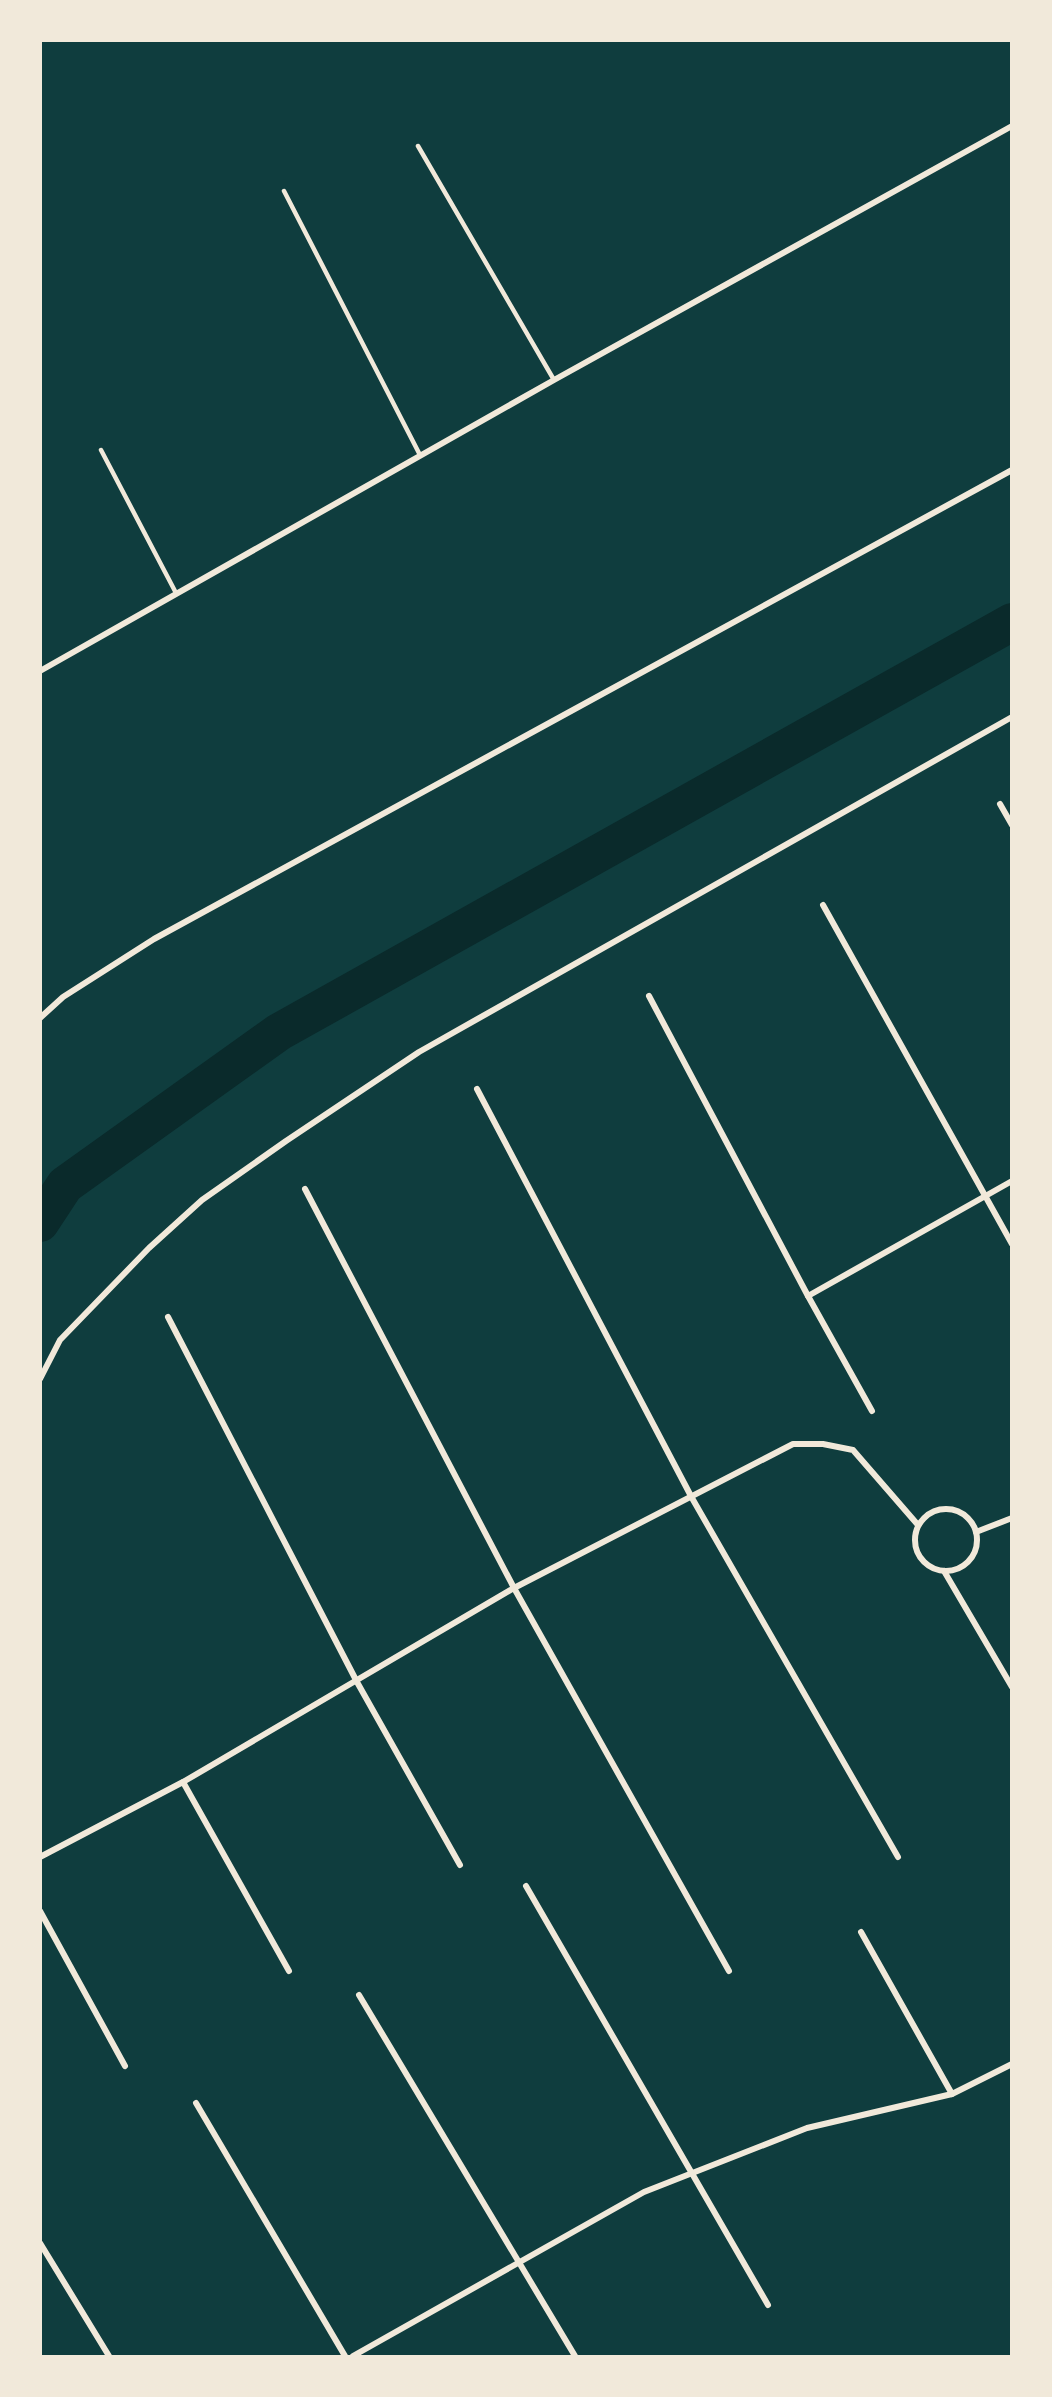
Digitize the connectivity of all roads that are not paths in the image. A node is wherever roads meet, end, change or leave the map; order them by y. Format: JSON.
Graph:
{"nodes":[{"id":1,"x":1011,"y":126,"type":"edge"},
{"id":2,"x":418,"y":146,"type":"dead end"},
{"id":3,"x":284,"y":191,"type":"dead end"},
{"id":4,"x":554,"y":380,"type":"junction"},
{"id":5,"x":101,"y":450,"type":"dead end"},
{"id":6,"x":420,"y":455,"type":"junction"},
{"id":7,"x":1011,"y":470,"type":"edge"},
{"id":8,"x":176,"y":593,"type":"junction"},
{"id":9,"x":40,"y":671,"type":"edge"},
{"id":10,"x":1011,"y":717,"type":"edge"},
{"id":11,"x":1000,"y":804,"type":"dead end"},
{"id":12,"x":1011,"y":825,"type":"edge"},
{"id":13,"x":824,"y":905,"type":"dead end"},
{"id":14,"x":649,"y":996,"type":"dead end"},
{"id":15,"x":40,"y":1018,"type":"edge"},
{"id":16,"x":477,"y":1089,"type":"dead end"},
{"id":17,"x":1011,"y":1181,"type":"edge"},
{"id":18,"x":305,"y":1189,"type":"dead end"},
{"id":19,"x":984,"y":1196,"type":"junction"},
{"id":20,"x":1011,"y":1244,"type":"edge"},
{"id":21,"x":808,"y":1296,"type":"junction"},
{"id":22,"x":168,"y":1317,"type":"dead end"},
{"id":23,"x":40,"y":1379,"type":"edge"},
{"id":24,"x":872,"y":1411,"type":"dead end"},
{"id":25,"x":692,"y":1498,"type":"junction"},
{"id":26,"x":1011,"y":1518,"type":"edge"},
{"id":27,"x":918,"y":1525,"type":"junction"},
{"id":28,"x":976,"y":1532,"type":"junction"},
{"id":29,"x":944,"y":1572,"type":"junction"},
{"id":30,"x":514,"y":1588,"type":"junction"},
{"id":31,"x":357,"y":1682,"type":"junction"},
{"id":32,"x":1011,"y":1687,"type":"edge"},
{"id":33,"x":183,"y":1782,"type":"junction"},
{"id":34,"x":40,"y":1857,"type":"edge"},
{"id":35,"x":898,"y":1857,"type":"dead end"},
{"id":36,"x":460,"y":1865,"type":"dead end"},
{"id":37,"x":526,"y":1887,"type":"dead end"},
{"id":38,"x":40,"y":1911,"type":"edge"},
{"id":39,"x":861,"y":1932,"type":"dead end"},
{"id":40,"x":289,"y":1971,"type":"dead end"},
{"id":41,"x":729,"y":1971,"type":"dead end"},
{"id":42,"x":359,"y":1995,"type":"dead end"},
{"id":43,"x":1011,"y":2064,"type":"edge"},
{"id":44,"x":125,"y":2066,"type":"dead end"},
{"id":45,"x":952,"y":2094,"type":"junction"},
{"id":46,"x":196,"y":2103,"type":"dead end"},
{"id":47,"x":693,"y":2173,"type":"junction"},
{"id":48,"x":40,"y":2243,"type":"edge"},
{"id":49,"x":519,"y":2265,"type":"junction"},
{"id":50,"x":768,"y":2305,"type":"dead end"},
{"id":51,"x":109,"y":2356,"type":"edge"},
{"id":52,"x":345,"y":2356,"type":"edge"},
{"id":53,"x":353,"y":2356,"type":"edge"},
{"id":54,"x":575,"y":2356,"type":"edge"}],
"edges":[{"from":1,"to":4,"type":"street"},
{"from":2,"to":4,"type":"lane"},
{"from":3,"to":6,"type":"lane"},
{"from":4,"to":6,"type":"street"},
{"from":5,"to":8,"type":"lane"},
{"from":6,"to":8,"type":"street"},
{"from":7,"to":15,"type":"street"},
{"from":8,"to":9,"type":"street"},
{"from":10,"to":23,"type":"street"},
{"from":11,"to":12,"type":"street"},
{"from":13,"to":19,"type":"street"},
{"from":14,"to":21,"type":"street"},
{"from":16,"to":25,"type":"street"},
{"from":17,"to":19,"type":"street"},
{"from":18,"to":30,"type":"street"},
{"from":19,"to":20,"type":"street"},
{"from":19,"to":21,"type":"street"},
{"from":21,"to":24,"type":"street"},
{"from":22,"to":31,"type":"street"},
{"from":25,"to":27,"type":"street"},
{"from":25,"to":30,"type":"street"},
{"from":25,"to":35,"type":"street"},
{"from":26,"to":28,"type":"street"},
{"from":27,"to":28,"type":"street"},
{"from":27,"to":29,"type":"street"},
{"from":28,"to":29,"type":"street"},
{"from":29,"to":32,"type":"street"},
{"from":30,"to":31,"type":"street"},
{"from":30,"to":41,"type":"street"},
{"from":31,"to":33,"type":"street"},
{"from":31,"to":36,"type":"street"},
{"from":33,"to":34,"type":"street"},
{"from":33,"to":40,"type":"street"},
{"from":37,"to":47,"type":"street"},
{"from":38,"to":44,"type":"street"},
{"from":39,"to":45,"type":"street"},
{"from":42,"to":49,"type":"street"},
{"from":43,"to":45,"type":"street"},
{"from":45,"to":47,"type":"street"},
{"from":46,"to":52,"type":"street"},
{"from":47,"to":49,"type":"street"},
{"from":47,"to":50,"type":"street"},
{"from":48,"to":51,"type":"street"},
{"from":49,"to":53,"type":"street"},
{"from":49,"to":54,"type":"street"}]}
